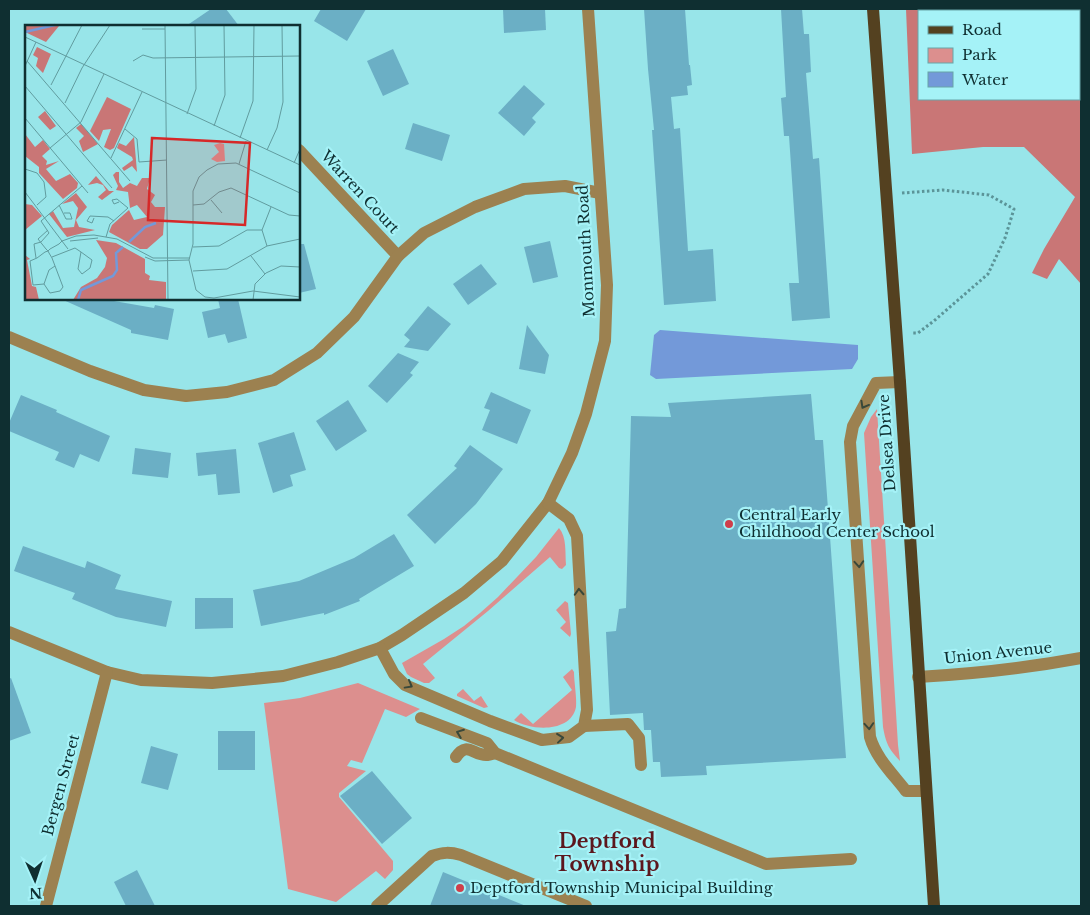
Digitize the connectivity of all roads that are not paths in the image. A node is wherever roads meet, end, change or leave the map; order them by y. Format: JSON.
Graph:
{"nodes":[{"id":1,"x":588,"y":9,"type":"edge"},
{"id":2,"x":873,"y":9,"type":"edge"},
{"id":3,"x":300,"y":151,"type":"edge"},
{"id":4,"x":600,"y":193,"type":"junction"},
{"id":5,"x":398,"y":256,"type":"junction"},
{"id":6,"x":9,"y":337,"type":"edge"},
{"id":7,"x":900,"y":382,"type":"junction"},
{"id":8,"x":548,"y":503,"type":"junction"},
{"id":9,"x":9,"y":632,"type":"edge"},
{"id":10,"x":380,"y":648,"type":"junction"},
{"id":11,"x":1081,"y":658,"type":"edge"},
{"id":12,"x":107,"y":672,"type":"junction"},
{"id":13,"x":918,"y":677,"type":"junction"},
{"id":14,"x":420,"y":718,"type":"dead end"},
{"id":15,"x":584,"y":726,"type":"junction"},
{"id":16,"x":495,"y":753,"type":"junction"},
{"id":17,"x":456,"y":757,"type":"dead end"},
{"id":18,"x":641,"y":765,"type":"dead end"},
{"id":19,"x":926,"y":791,"type":"junction"},
{"id":20,"x":851,"y":859,"type":"dead end"},
{"id":21,"x":46,"y":906,"type":"edge"},
{"id":22,"x":377,"y":906,"type":"edge"},
{"id":23,"x":586,"y":906,"type":"edge"},
{"id":24,"x":934,"y":906,"type":"edge"}],
"edges":[{"from":1,"to":4,"type":"street","name":"Monmouth Road"},
{"from":2,"to":7,"type":"main road","name":"Delsea Drive"},
{"from":3,"to":5,"type":"street","name":"Warren Court"},
{"from":4,"to":5,"type":"street"},
{"from":4,"to":8,"type":"street","name":"Monmouth Road"},
{"from":5,"to":6,"type":"street"},
{"from":7,"to":13,"type":"main road","name":"Delsea Drive"},
{"from":7,"to":19,"type":"street","one_way":true},
{"from":8,"to":10,"type":"street","name":"Monmouth Road"},
{"from":15,"to":8,"type":"street","one_way":true},
{"from":9,"to":12,"type":"street","name":"Monmouth Road"},
{"from":10,"to":12,"type":"street","name":"Monmouth Road"},
{"from":10,"to":15,"type":"street","one_way":true},
{"from":11,"to":13,"type":"street","name":"Union Avenue"},
{"from":12,"to":21,"type":"street","name":"Bergen Street"},
{"from":13,"to":19,"type":"main road","name":"Delsea Drive"},
{"from":16,"to":14,"type":"street","one_way":true},
{"from":15,"to":18,"type":"street"},
{"from":16,"to":17,"type":"street"},
{"from":16,"to":20,"type":"street"},
{"from":19,"to":24,"type":"main road","name":"Delsea Drive"},
{"from":22,"to":23,"type":"street"}]}
